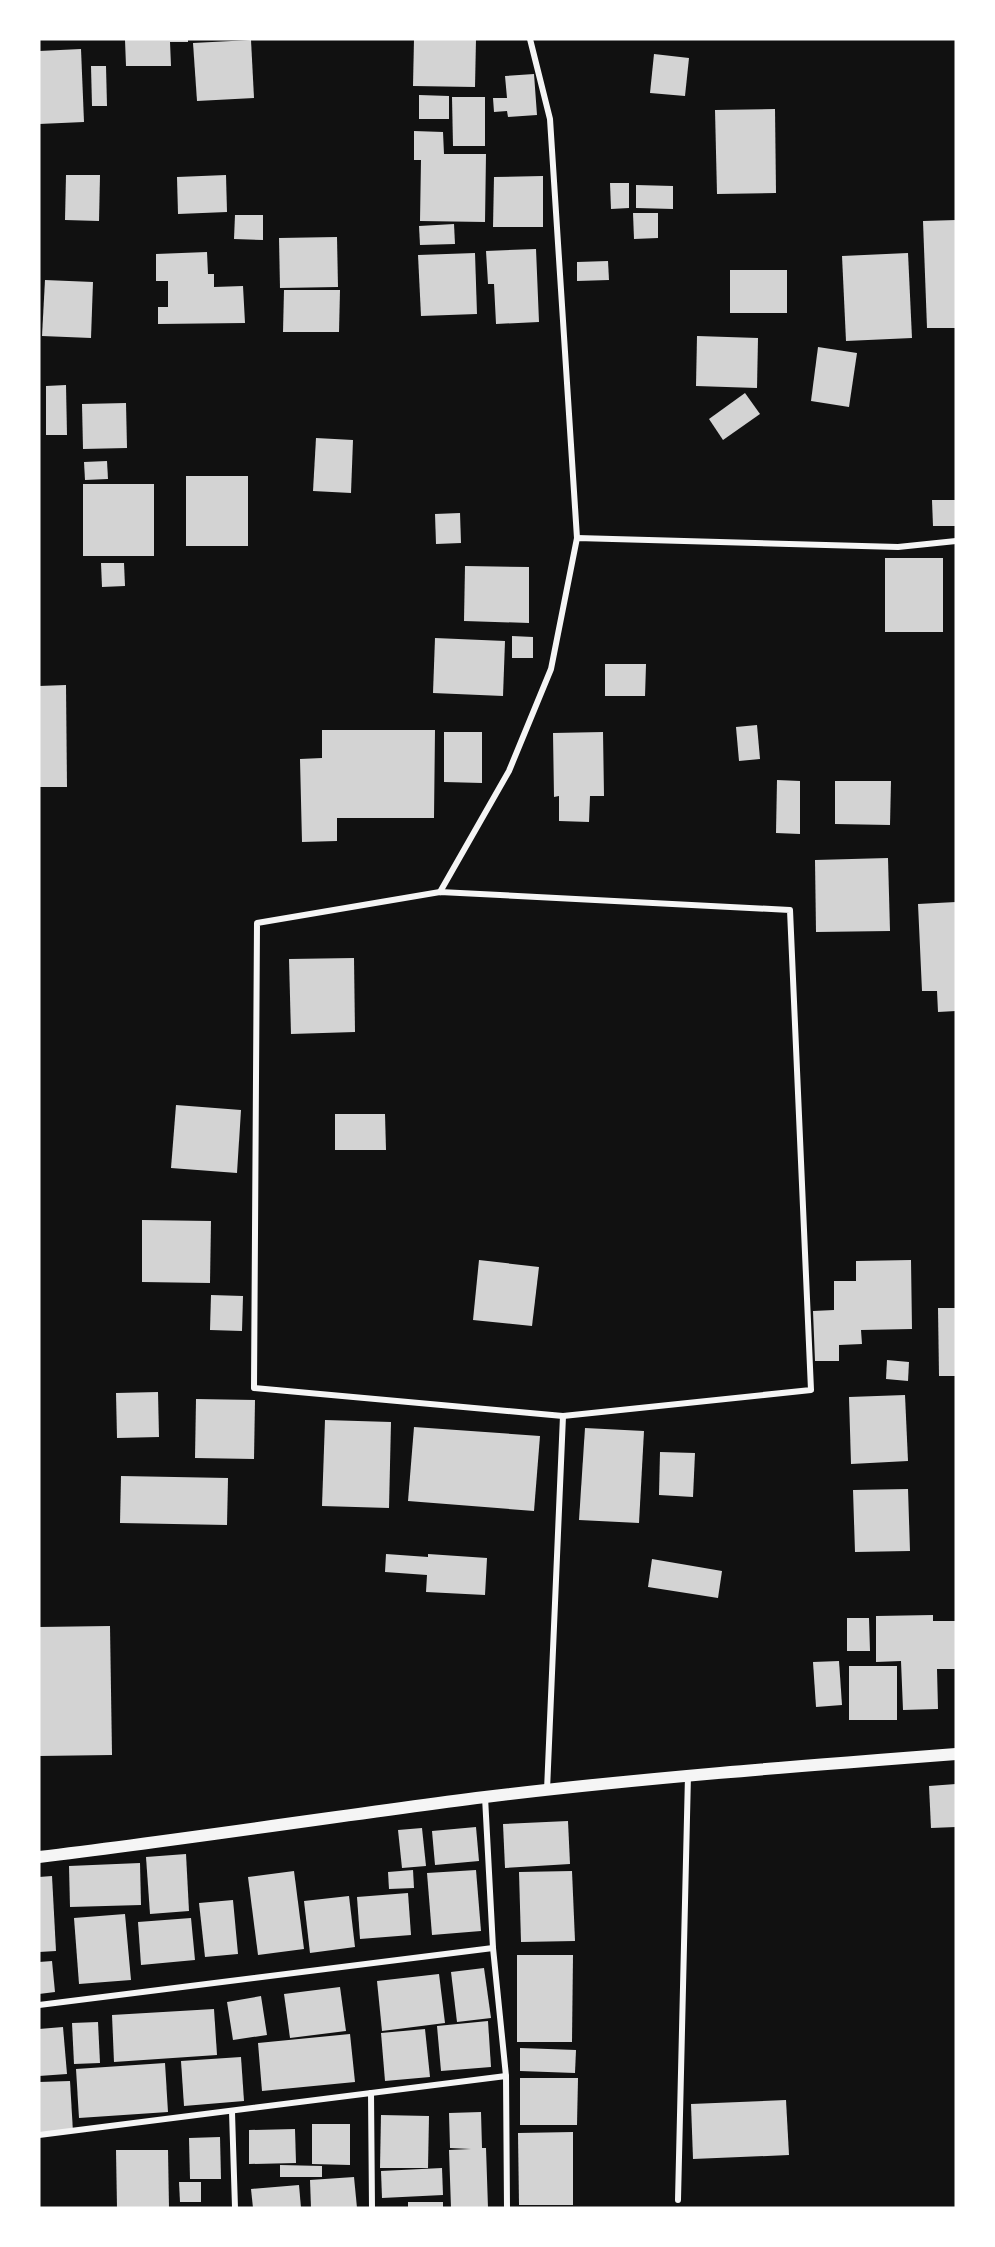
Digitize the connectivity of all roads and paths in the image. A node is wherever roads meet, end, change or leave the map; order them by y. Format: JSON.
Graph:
{"nodes":[{"id":1,"x":530,"y":39,"type":"edge"},
{"id":2,"x":577,"y":538,"type":"junction"},
{"id":3,"x":956,"y":540,"type":"edge"},
{"id":4,"x":440,"y":892,"type":"junction"},
{"id":5,"x":563,"y":1416,"type":"junction"},
{"id":6,"x":956,"y":1754,"type":"edge"},
{"id":7,"x":688,"y":1775,"type":"junction"},
{"id":8,"x":547,"y":1791,"type":"junction"},
{"id":9,"x":486,"y":1797,"type":"junction"},
{"id":10,"x":39,"y":1857,"type":"edge"},
{"id":11,"x":493,"y":1948,"type":"junction"},
{"id":12,"x":39,"y":2005,"type":"edge"},
{"id":13,"x":506,"y":2076,"type":"junction"},
{"id":14,"x":370,"y":2093,"type":"junction"},
{"id":15,"x":232,"y":2112,"type":"junction"},
{"id":16,"x":39,"y":2135,"type":"edge"},
{"id":17,"x":678,"y":2200,"type":"dead end"},
{"id":18,"x":235,"y":2208,"type":"edge"},
{"id":19,"x":372,"y":2208,"type":"edge"},
{"id":20,"x":507,"y":2208,"type":"edge"}],
"edges":[{"from":1,"to":2,"type":"street"},
{"from":2,"to":3,"type":"street"},
{"from":2,"to":4,"type":"street"},
{"from":4,"to":5,"type":"street"},
{"from":4,"to":5,"type":"street"},
{"from":5,"to":8,"type":"street"},
{"from":6,"to":7,"type":"main road"},
{"from":7,"to":8,"type":"main road"},
{"from":7,"to":17,"type":"street"},
{"from":8,"to":9,"type":"main road"},
{"from":9,"to":10,"type":"main road"},
{"from":9,"to":11,"type":"street"},
{"from":11,"to":12,"type":"street"},
{"from":11,"to":13,"type":"street"},
{"from":13,"to":14,"type":"street"},
{"from":13,"to":20,"type":"street"},
{"from":14,"to":15,"type":"street"},
{"from":14,"to":19,"type":"street"},
{"from":15,"to":16,"type":"street"},
{"from":15,"to":18,"type":"street"}]}
